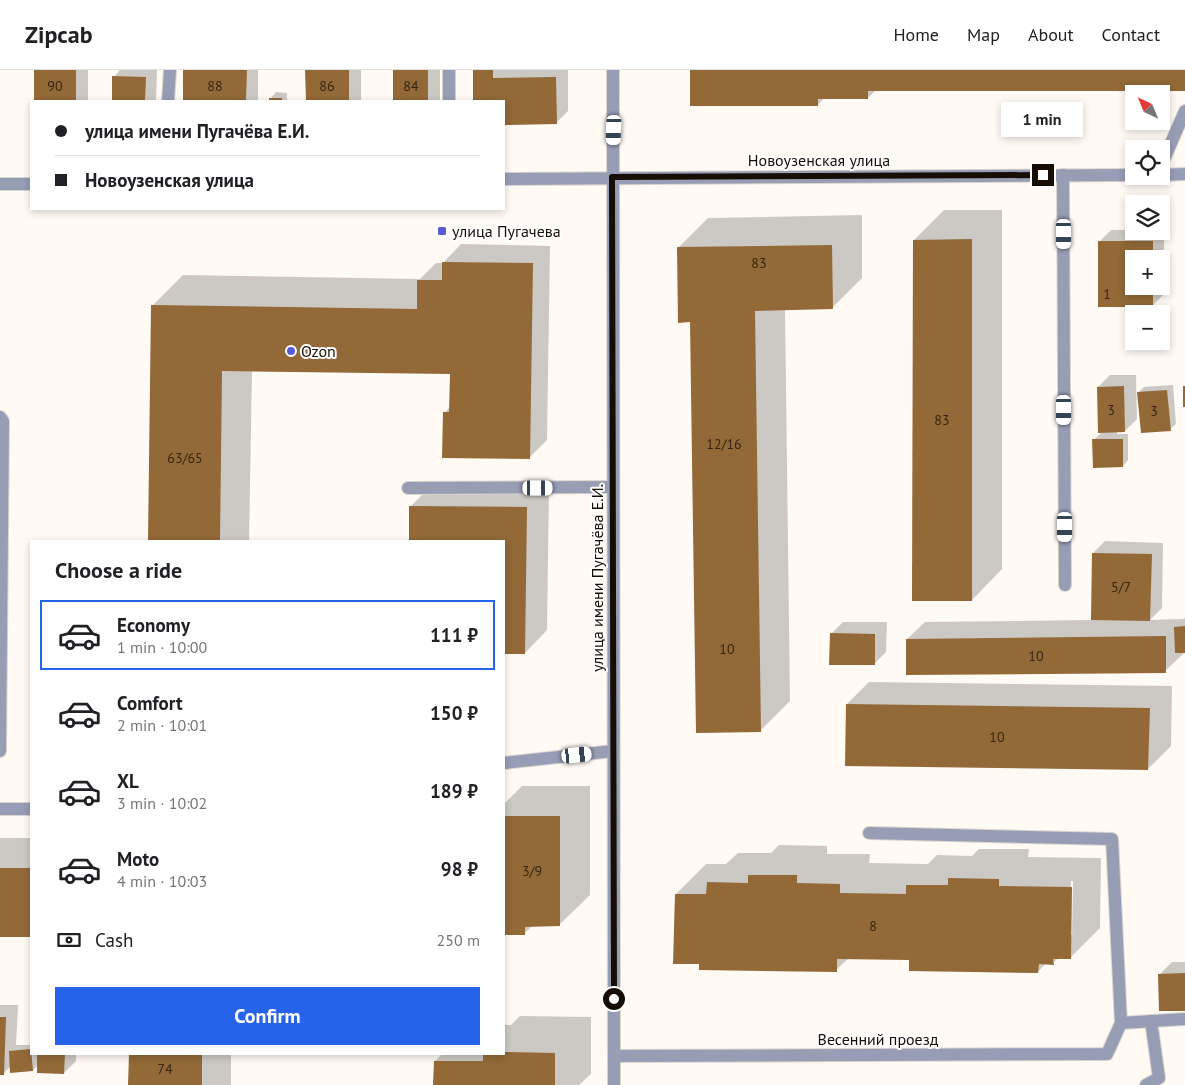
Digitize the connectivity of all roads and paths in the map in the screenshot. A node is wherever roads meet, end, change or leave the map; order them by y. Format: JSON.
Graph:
{"nodes":[{"id":1,"x":170,"y":70,"type":"edge"},
{"id":2,"x":448,"y":70,"type":"edge"},
{"id":3,"x":613,"y":70,"type":"edge"},
{"id":4,"x":168,"y":100,"type":"edge"},
{"id":5,"x":449,"y":100,"type":"edge"},
{"id":6,"x":1185,"y":111,"type":"edge"},
{"id":7,"x":1170,"y":145,"type":"edge"},
{"id":8,"x":1170,"y":174,"type":"edge"},
{"id":9,"x":1185,"y":174,"type":"edge"},
{"id":10,"x":1063,"y":175,"type":"junction"},
{"id":11,"x":1125,"y":175,"type":"edge"},
{"id":12,"x":612,"y":177,"type":"junction"},
{"id":13,"x":505,"y":179,"type":"edge"},
{"id":14,"x":0,"y":184,"type":"edge"},
{"id":15,"x":30,"y":184,"type":"edge"},
{"id":16,"x":0,"y":417,"type":"edge"},
{"id":17,"x":1,"y":487,"type":"edge"},
{"id":18,"x":613,"y":487,"type":"junction"},
{"id":19,"x":408,"y":488,"type":"dead end"},
{"id":20,"x":1065,"y":586,"type":"dead end"},
{"id":21,"x":0,"y":750,"type":"edge"},
{"id":22,"x":613,"y":751,"type":"junction"},
{"id":23,"x":505,"y":763,"type":"edge"},
{"id":24,"x":0,"y":809,"type":"edge"},
{"id":25,"x":30,"y":809,"type":"edge"},
{"id":26,"x":868,"y":833,"type":"dead end"},
{"id":27,"x":1185,"y":1019,"type":"edge"},
{"id":28,"x":1151,"y":1021,"type":"junction"},
{"id":29,"x":1122,"y":1023,"type":"junction"},
{"id":30,"x":614,"y":1056,"type":"junction"},
{"id":31,"x":614,"y":1085,"type":"edge"},
{"id":32,"x":1146,"y":1085,"type":"edge"}],
"edges":[{"from":1,"to":4,"type":"street"},
{"from":2,"to":5,"type":"street"},
{"from":3,"to":12,"type":"street","name":"улица имени Пугачёва Е.И."},
{"from":6,"to":7,"type":"street"},
{"from":8,"to":9,"type":"street"},
{"from":10,"to":11,"type":"street","name":"Новоузенская улица"},
{"from":10,"to":12,"type":"street","name":"Новоузенская улица"},
{"from":10,"to":20,"type":"street"},
{"from":12,"to":13,"type":"street","name":"Новоузенская улица"},
{"from":12,"to":18,"type":"street","name":"улица имени Пугачёва Е.И."},
{"from":14,"to":15,"type":"street"},
{"from":16,"to":17,"type":"street"},
{"from":17,"to":21,"type":"street"},
{"from":18,"to":19,"type":"street"},
{"from":18,"to":22,"type":"street","name":"улица имени Пугачёва Е.И."},
{"from":22,"to":23,"type":"street"},
{"from":22,"to":30,"type":"street","name":"улица имени Пугачёва Е.И."},
{"from":24,"to":25,"type":"street"},
{"from":26,"to":29,"type":"street"},
{"from":27,"to":28,"type":"street"},
{"from":28,"to":29,"type":"street"},
{"from":28,"to":32,"type":"street"},
{"from":29,"to":30,"type":"street","name":"Весенний проезд"},
{"from":30,"to":31,"type":"street","name":"улица имени Пугачёва Е.И."}]}
